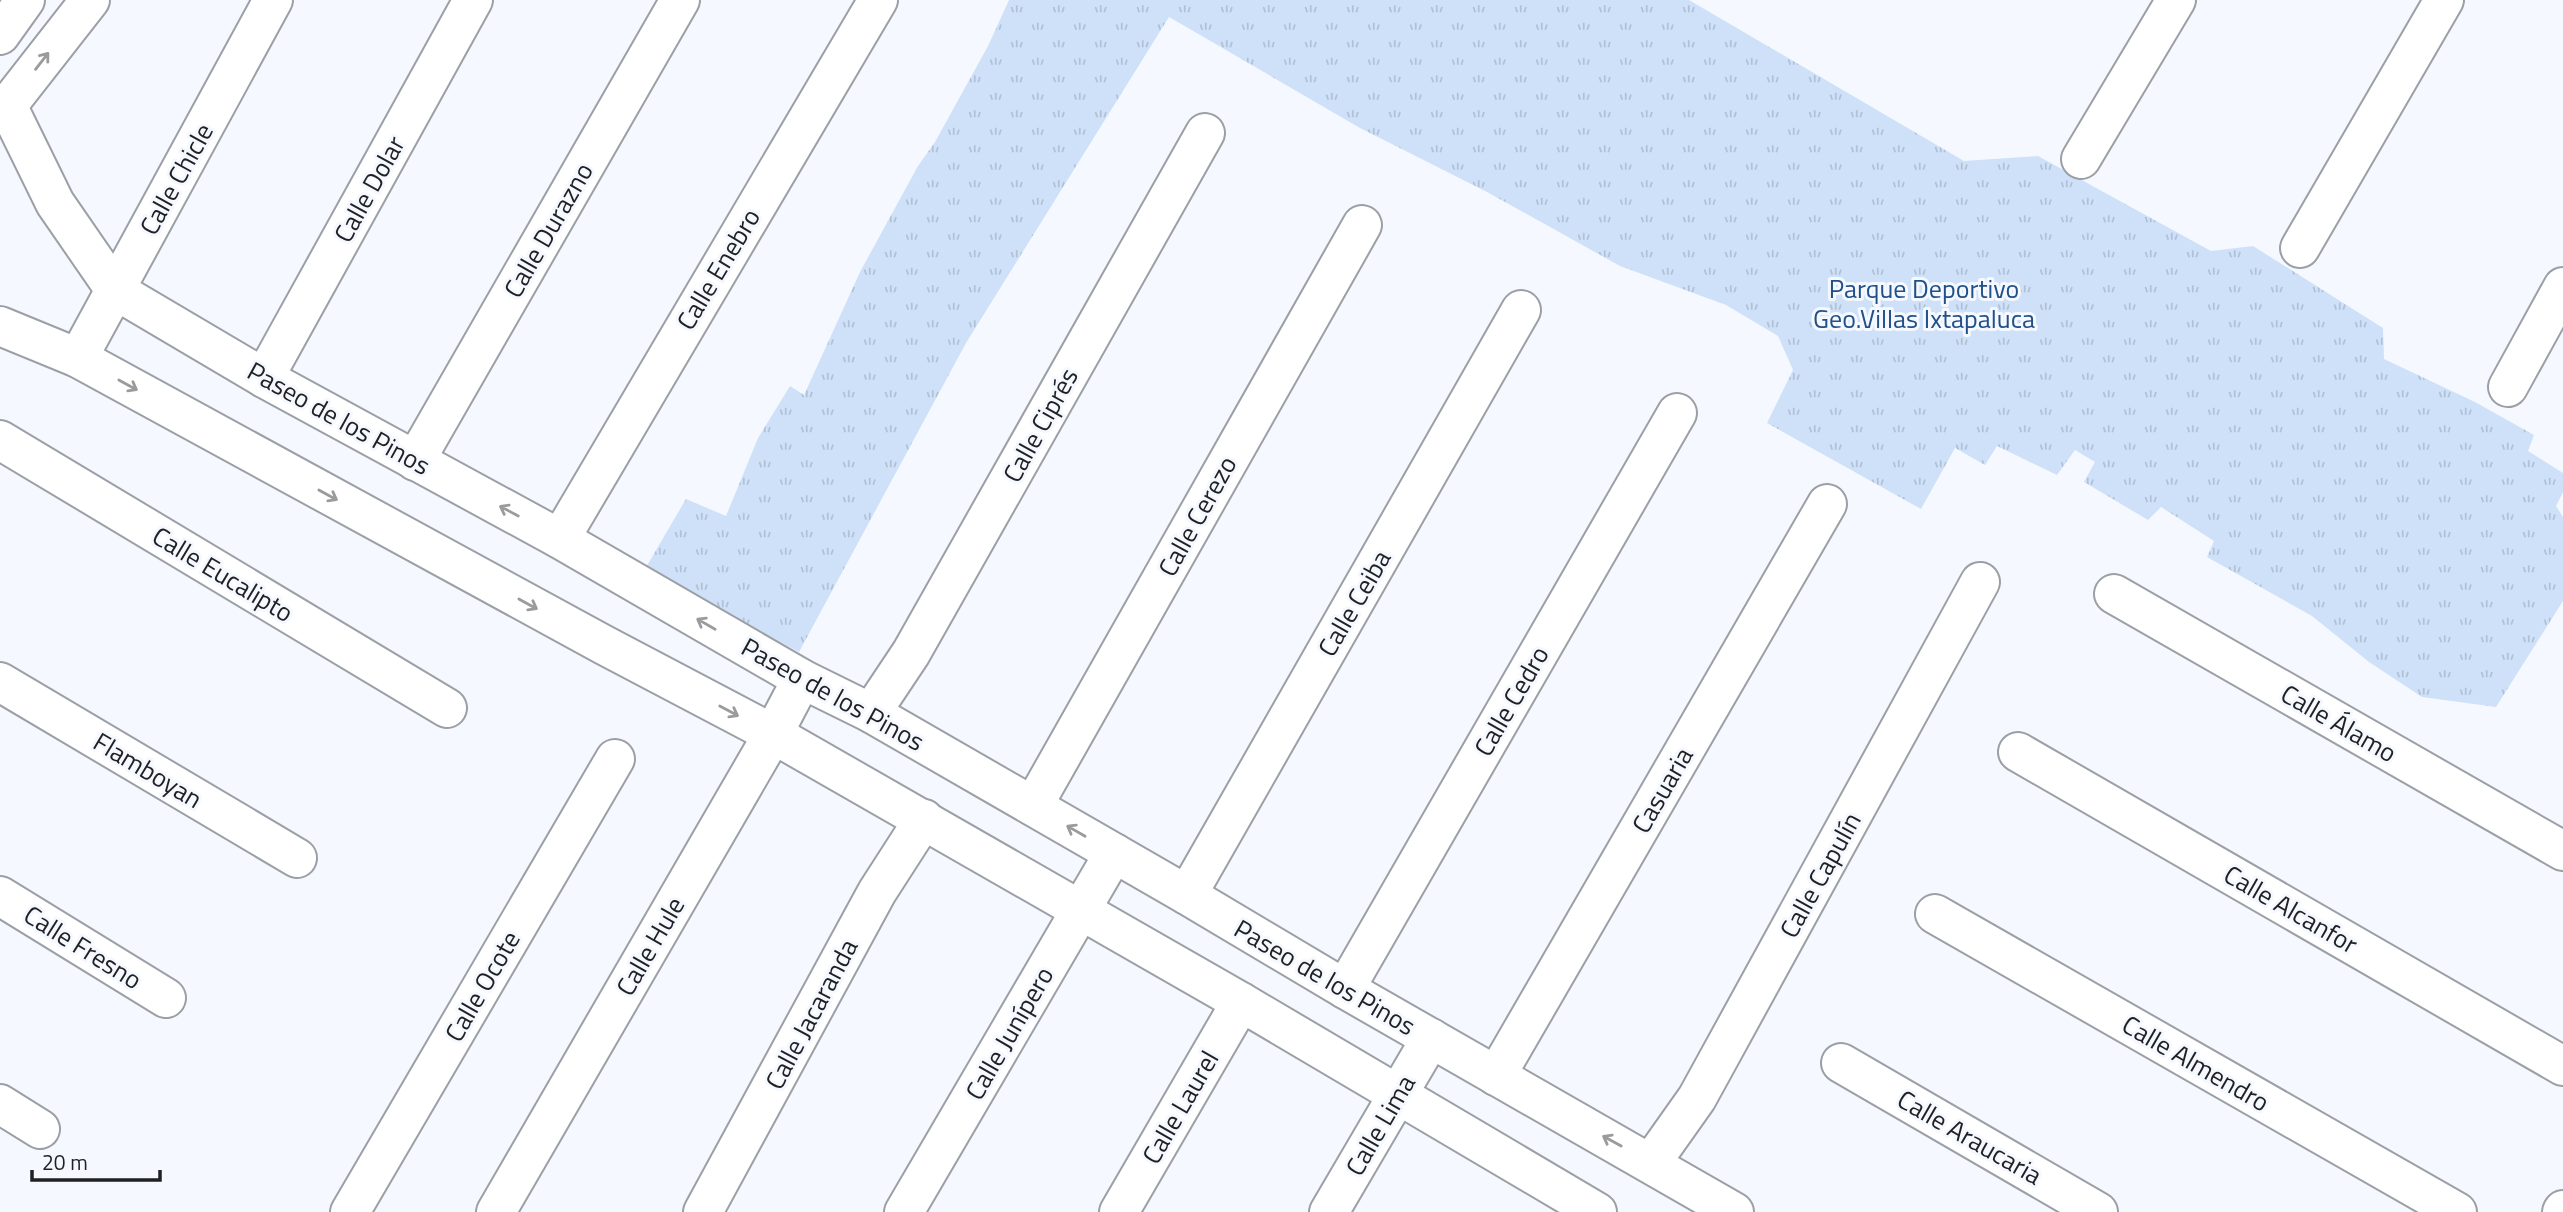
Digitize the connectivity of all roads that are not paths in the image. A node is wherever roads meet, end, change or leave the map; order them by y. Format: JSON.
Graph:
{"nodes":[{"id":1,"x":25,"y":0,"type":"edge"},
{"id":2,"x":90,"y":0,"type":"edge"},
{"id":3,"x":274,"y":0,"type":"edge"},
{"id":4,"x":473,"y":0,"type":"edge"},
{"id":5,"x":680,"y":0,"type":"edge"},
{"id":6,"x":878,"y":0,"type":"edge"},
{"id":7,"x":2176,"y":0,"type":"edge"},
{"id":8,"x":2444,"y":0,"type":"edge"},
{"id":9,"x":0,"y":35,"type":"edge"},
{"id":10,"x":4,"y":110,"type":"edge"},
{"id":11,"x":1205,"y":133,"type":"dead end"},
{"id":12,"x":2081,"y":159,"type":"dead end"},
{"id":13,"x":1362,"y":225,"type":"dead end"},
{"id":14,"x":2300,"y":248,"type":"dead end"},
{"id":15,"x":2563,"y":287,"type":"edge"},
{"id":16,"x":115,"y":290,"type":"junction"},
{"id":17,"x":1521,"y":310,"type":"dead end"},
{"id":18,"x":0,"y":326,"type":"edge"},
{"id":19,"x":78,"y":358,"type":"junction"},
{"id":20,"x":264,"y":378,"type":"junction"},
{"id":21,"x":2508,"y":387,"type":"dead end"},
{"id":22,"x":1677,"y":413,"type":"dead end"},
{"id":23,"x":0,"y":440,"type":"edge"},
{"id":24,"x":415,"y":461,"type":"junction"},
{"id":25,"x":1827,"y":504,"type":"dead end"},
{"id":26,"x":560,"y":539,"type":"junction"},
{"id":27,"x":1980,"y":582,"type":"dead end"},
{"id":28,"x":2115,"y":594,"type":"dead end"},
{"id":29,"x":802,"y":679,"type":"junction"},
{"id":30,"x":0,"y":682,"type":"edge"},
{"id":31,"x":447,"y":708,"type":"dead end"},
{"id":32,"x":871,"y":713,"type":"junction"},
{"id":33,"x":773,"y":734,"type":"junction"},
{"id":34,"x":2018,"y":752,"type":"dead end"},
{"id":35,"x":615,"y":760,"type":"dead end"},
{"id":36,"x":1033,"y":806,"type":"junction"},
{"id":37,"x":924,"y":819,"type":"junction"},
{"id":38,"x":2563,"y":851,"type":"edge"},
{"id":39,"x":1114,"y":853,"type":"junction"},
{"id":40,"x":297,"y":858,"type":"dead end"},
{"id":41,"x":1187,"y":895,"type":"junction"},
{"id":42,"x":0,"y":896,"type":"edge"},
{"id":43,"x":1080,"y":911,"type":"junction"},
{"id":44,"x":1934,"y":914,"type":"dead end"},
{"id":45,"x":1345,"y":989,"type":"junction"},
{"id":46,"x":166,"y":998,"type":"dead end"},
{"id":47,"x":1241,"y":1002,"type":"junction"},
{"id":48,"x":1431,"y":1038,"type":"junction"},
{"id":49,"x":1842,"y":1063,"type":"dead end"},
{"id":50,"x":2563,"y":1066,"type":"edge"},
{"id":51,"x":1496,"y":1076,"type":"junction"},
{"id":52,"x":1398,"y":1093,"type":"junction"},
{"id":53,"x":0,"y":1104,"type":"edge"},
{"id":54,"x":40,"y":1129,"type":"dead end"},
{"id":55,"x":1651,"y":1163,"type":"junction"},
{"id":56,"x":1549,"y":1200,"type":"edge"},
{"id":57,"x":350,"y":1212,"type":"edge"},
{"id":58,"x":496,"y":1212,"type":"edge"},
{"id":59,"x":704,"y":1212,"type":"edge"},
{"id":60,"x":904,"y":1212,"type":"edge"},
{"id":61,"x":1119,"y":1212,"type":"edge"},
{"id":62,"x":1329,"y":1212,"type":"edge"},
{"id":63,"x":1597,"y":1212,"type":"edge"},
{"id":64,"x":1734,"y":1212,"type":"edge"},
{"id":65,"x":2098,"y":1212,"type":"edge"},
{"id":66,"x":2457,"y":1212,"type":"edge"}],
"edges":[{"from":1,"to":9,"type":"street"},
{"from":10,"to":2,"type":"street","one_way":true},
{"from":3,"to":16,"type":"street","name":"Calle Chicle"},
{"from":4,"to":20,"type":"street","name":"Calle Dolar"},
{"from":5,"to":24,"type":"street","name":"Calle Durazno"},
{"from":6,"to":26,"type":"street","name":"Calle Enebro"},
{"from":7,"to":12,"type":"street"},
{"from":8,"to":14,"type":"street"},
{"from":10,"to":16,"type":"street","name":"Paseo de los Pinos"},
{"from":11,"to":32,"type":"street","name":"Calle Ciprés"},
{"from":13,"to":36,"type":"street","name":"Calle Cerezo"},
{"from":15,"to":21,"type":"street"},
{"from":16,"to":19,"type":"street","name":"Calle Chicle"},
{"from":16,"to":20,"type":"street","name":"Paseo de los Pinos"},
{"from":17,"to":41,"type":"street","name":"Calle Ceiba"},
{"from":18,"to":19,"type":"street"},
{"from":19,"to":33,"type":"street","one_way":true},
{"from":20,"to":24,"type":"street","name":"Paseo de los Pinos"},
{"from":22,"to":45,"type":"street","name":"Calle Cedro"},
{"from":23,"to":31,"type":"street","name":"Calle Eucalipto"},
{"from":26,"to":24,"type":"street","name":"Paseo de los Pinos","one_way":true},
{"from":25,"to":51,"type":"street","name":"Casuaria"},
{"from":29,"to":26,"type":"street","name":"Paseo de los Pinos","one_way":true},
{"from":27,"to":55,"type":"street","name":"Calle Capulín"},
{"from":28,"to":38,"type":"street","name":"Calle Álamo"},
{"from":29,"to":32,"type":"street","name":"Paseo de los Pinos"},
{"from":29,"to":33,"type":"street","name":"Calle Hule"},
{"from":30,"to":40,"type":"street","name":"Flamboyan"},
{"from":32,"to":36,"type":"street","name":"Paseo de los Pinos"},
{"from":33,"to":37,"type":"street"},
{"from":33,"to":58,"type":"street","name":"Calle Hule"},
{"from":34,"to":50,"type":"street","name":"Calle Alcanfor"},
{"from":35,"to":57,"type":"street","name":"Calle Ocote"},
{"from":39,"to":36,"type":"street","name":"Paseo de los Pinos","one_way":true},
{"from":37,"to":43,"type":"street"},
{"from":37,"to":59,"type":"street","name":"Calle Jacaranda"},
{"from":39,"to":41,"type":"street","name":"Paseo de los Pinos"},
{"from":39,"to":43,"type":"street","name":"Calle Junípero"},
{"from":41,"to":45,"type":"street","name":"Paseo de los Pinos"},
{"from":42,"to":46,"type":"street","name":"Calle Fresno"},
{"from":43,"to":47,"type":"street"},
{"from":43,"to":60,"type":"street","name":"Calle Junípero"},
{"from":44,"to":66,"type":"street","name":"Calle Almendro"},
{"from":45,"to":48,"type":"street","name":"Paseo de los Pinos"},
{"from":47,"to":52,"type":"street"},
{"from":47,"to":61,"type":"street","name":"Calle Laurel"},
{"from":48,"to":51,"type":"street","name":"Paseo de los Pinos"},
{"from":48,"to":52,"type":"street","name":"Calle Lima"},
{"from":49,"to":65,"type":"street","name":"Calle Araucaria"},
{"from":55,"to":51,"type":"street","name":"Paseo de los Pinos","one_way":true},
{"from":52,"to":56,"type":"street"},
{"from":52,"to":62,"type":"street","name":"Calle Lima"},
{"from":53,"to":54,"type":"street"},
{"from":55,"to":64,"type":"street","name":"Paseo de los Pinos"},
{"from":56,"to":63,"type":"street"}]}
